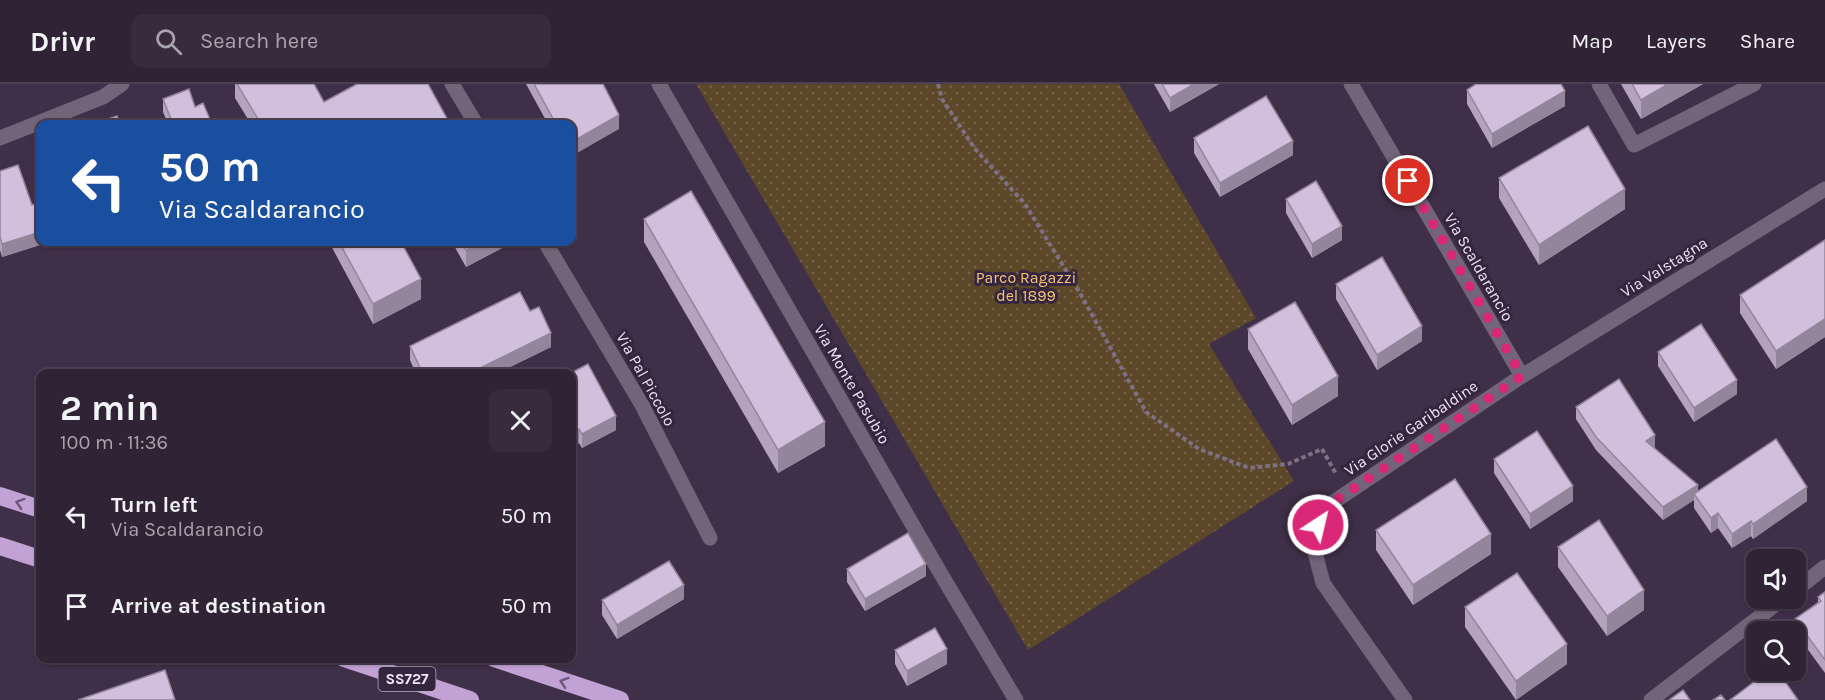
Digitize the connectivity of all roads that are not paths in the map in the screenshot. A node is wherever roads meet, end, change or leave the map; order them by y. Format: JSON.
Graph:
{"nodes":[{"id":1,"x":122,"y":84,"type":"edge"},
{"id":2,"x":452,"y":84,"type":"edge"},
{"id":3,"x":659,"y":84,"type":"edge"},
{"id":4,"x":1351,"y":84,"type":"edge"},
{"id":5,"x":1599,"y":84,"type":"edge"},
{"id":6,"x":1754,"y":84,"type":"edge"},
{"id":7,"x":45,"y":120,"type":"edge"},
{"id":8,"x":474,"y":120,"type":"edge"},
{"id":9,"x":36,"y":124,"type":"edge"},
{"id":10,"x":0,"y":138,"type":"edge"},
{"id":11,"x":1825,"y":189,"type":"edge"},
{"id":12,"x":547,"y":246,"type":"edge"},
{"id":13,"x":1522,"y":376,"type":"junction"},
{"id":14,"x":0,"y":496,"type":"edge"},
{"id":15,"x":36,"y":508,"type":"edge"},
{"id":16,"x":710,"y":538,"type":"dead end"},
{"id":17,"x":0,"y":546,"type":"edge"},
{"id":18,"x":36,"y":558,"type":"edge"},
{"id":19,"x":1825,"y":567,"type":"edge"},
{"id":20,"x":1806,"y":582,"type":"edge"},
{"id":21,"x":1770,"y":609,"type":"edge"},
{"id":22,"x":359,"y":663,"type":"edge"},
{"id":23,"x":509,"y":663,"type":"edge"},
{"id":24,"x":470,"y":700,"type":"edge"},
{"id":25,"x":620,"y":700,"type":"edge"},
{"id":26,"x":1016,"y":700,"type":"edge"},
{"id":27,"x":1405,"y":700,"type":"edge"},
{"id":28,"x":1651,"y":700,"type":"edge"}],
"edges":[{"from":1,"to":7,"type":"street"},
{"from":2,"to":8,"type":"street"},
{"from":3,"to":26,"type":"street","name":"Via Monte Pasubio"},
{"from":4,"to":13,"type":"street","name":"Via Scaldarancio"},
{"from":5,"to":6,"type":"street"},
{"from":9,"to":10,"type":"street"},
{"from":11,"to":13,"type":"street","name":"Via Valstagna"},
{"from":12,"to":16,"type":"street","name":"Via Pal Piccolo"},
{"from":13,"to":27,"type":"street","name":"Via Glorie Garibaldine"},
{"from":15,"to":14,"type":"highway","one_way":true},
{"from":17,"to":18,"type":"highway"},
{"from":19,"to":20,"type":"street"},
{"from":21,"to":28,"type":"street"},
{"from":22,"to":24,"type":"highway","number":"SS727"},
{"from":25,"to":23,"type":"highway","one_way":true}]}
